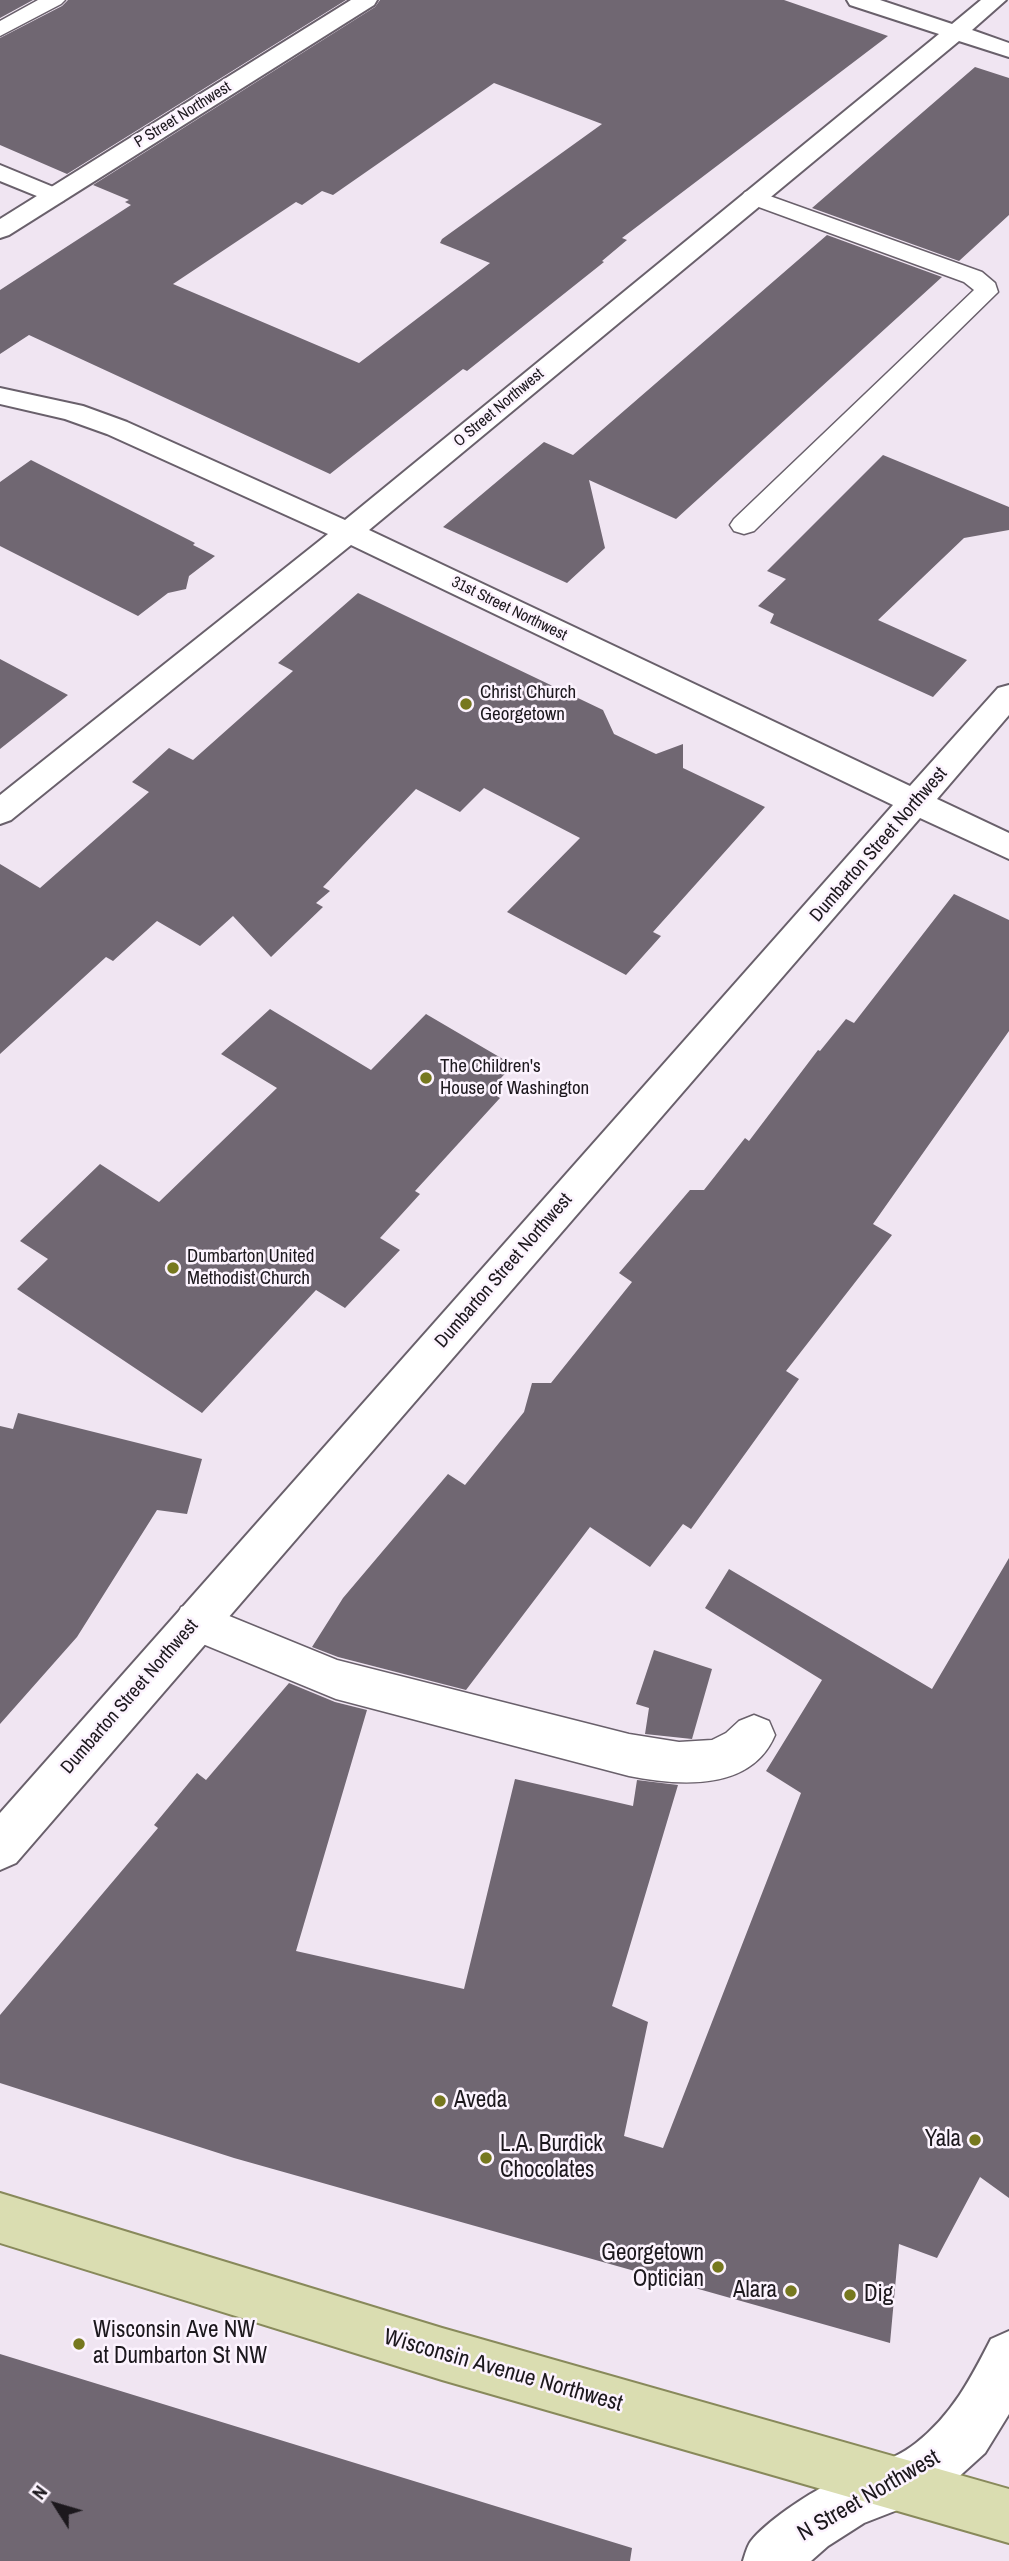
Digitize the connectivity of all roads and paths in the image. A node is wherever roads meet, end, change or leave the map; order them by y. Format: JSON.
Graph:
{"nodes":[{"id":1,"x":54,"y":0,"type":"edge"},
{"id":2,"x":366,"y":0,"type":"edge"},
{"id":3,"x":858,"y":0,"type":"edge"},
{"id":4,"x":995,"y":0,"type":"edge"},
{"id":5,"x":0,"y":30,"type":"edge"},
{"id":6,"x":955,"y":32,"type":"junction"},
{"id":7,"x":1009,"y":50,"type":"edge"},
{"id":8,"x":0,"y":172,"type":"edge"},
{"id":9,"x":54,"y":196,"type":"junction"},
{"id":10,"x":753,"y":197,"type":"junction"},
{"id":11,"x":0,"y":230,"type":"edge"},
{"id":12,"x":0,"y":396,"type":"edge"},
{"id":13,"x":744,"y":525,"type":"dead end"},
{"id":14,"x":348,"y":532,"type":"junction"},
{"id":15,"x":1009,"y":695,"type":"edge"},
{"id":16,"x":916,"y":804,"type":"junction"},
{"id":17,"x":0,"y":812,"type":"edge"},
{"id":18,"x":1009,"y":847,"type":"edge"},
{"id":19,"x":195,"y":1621,"type":"junction"},
{"id":20,"x":754,"y":1734,"type":"dead end"},
{"id":21,"x":0,"y":1847,"type":"edge"},
{"id":22,"x":0,"y":2218,"type":"edge"},
{"id":23,"x":1009,"y":2357,"type":"edge"},
{"id":24,"x":899,"y":2483,"type":"junction"},
{"id":25,"x":1009,"y":2516,"type":"edge"},
{"id":26,"x":770,"y":2561,"type":"edge"}],
"edges":[{"from":1,"to":5,"type":"lane"},
{"from":2,"to":9,"type":"street","name":"P Street Northwest"},
{"from":3,"to":6,"type":"street"},
{"from":4,"to":6,"type":"street","name":"O Street Northwest"},
{"from":6,"to":7,"type":"street"},
{"from":6,"to":10,"type":"street","name":"O Street Northwest"},
{"from":8,"to":9,"type":"street"},
{"from":9,"to":11,"type":"street","name":"P Street Northwest"},
{"from":10,"to":13,"type":"lane"},
{"from":10,"to":14,"type":"street","name":"O Street Northwest"},
{"from":12,"to":14,"type":"street","name":"31st Street Northwest"},
{"from":14,"to":16,"type":"street","name":"31st Street Northwest"},
{"from":14,"to":17,"type":"street","name":"O Street Northwest"},
{"from":15,"to":16,"type":"street","name":"Dumbarton Street Northwest"},
{"from":16,"to":18,"type":"street","name":"31st Street Northwest"},
{"from":16,"to":19,"type":"street","name":"Dumbarton Street Northwest"},
{"from":19,"to":20,"type":"lane"},
{"from":19,"to":21,"type":"street","name":"Dumbarton Street Northwest"},
{"from":22,"to":24,"type":"main road","name":"Wisconsin Avenue Northwest"},
{"from":23,"to":24,"type":"street","name":"N Street Northwest"},
{"from":24,"to":25,"type":"main road","name":"Wisconsin Avenue Northwest"},
{"from":24,"to":26,"type":"street","name":"N Street Northwest"}]}
